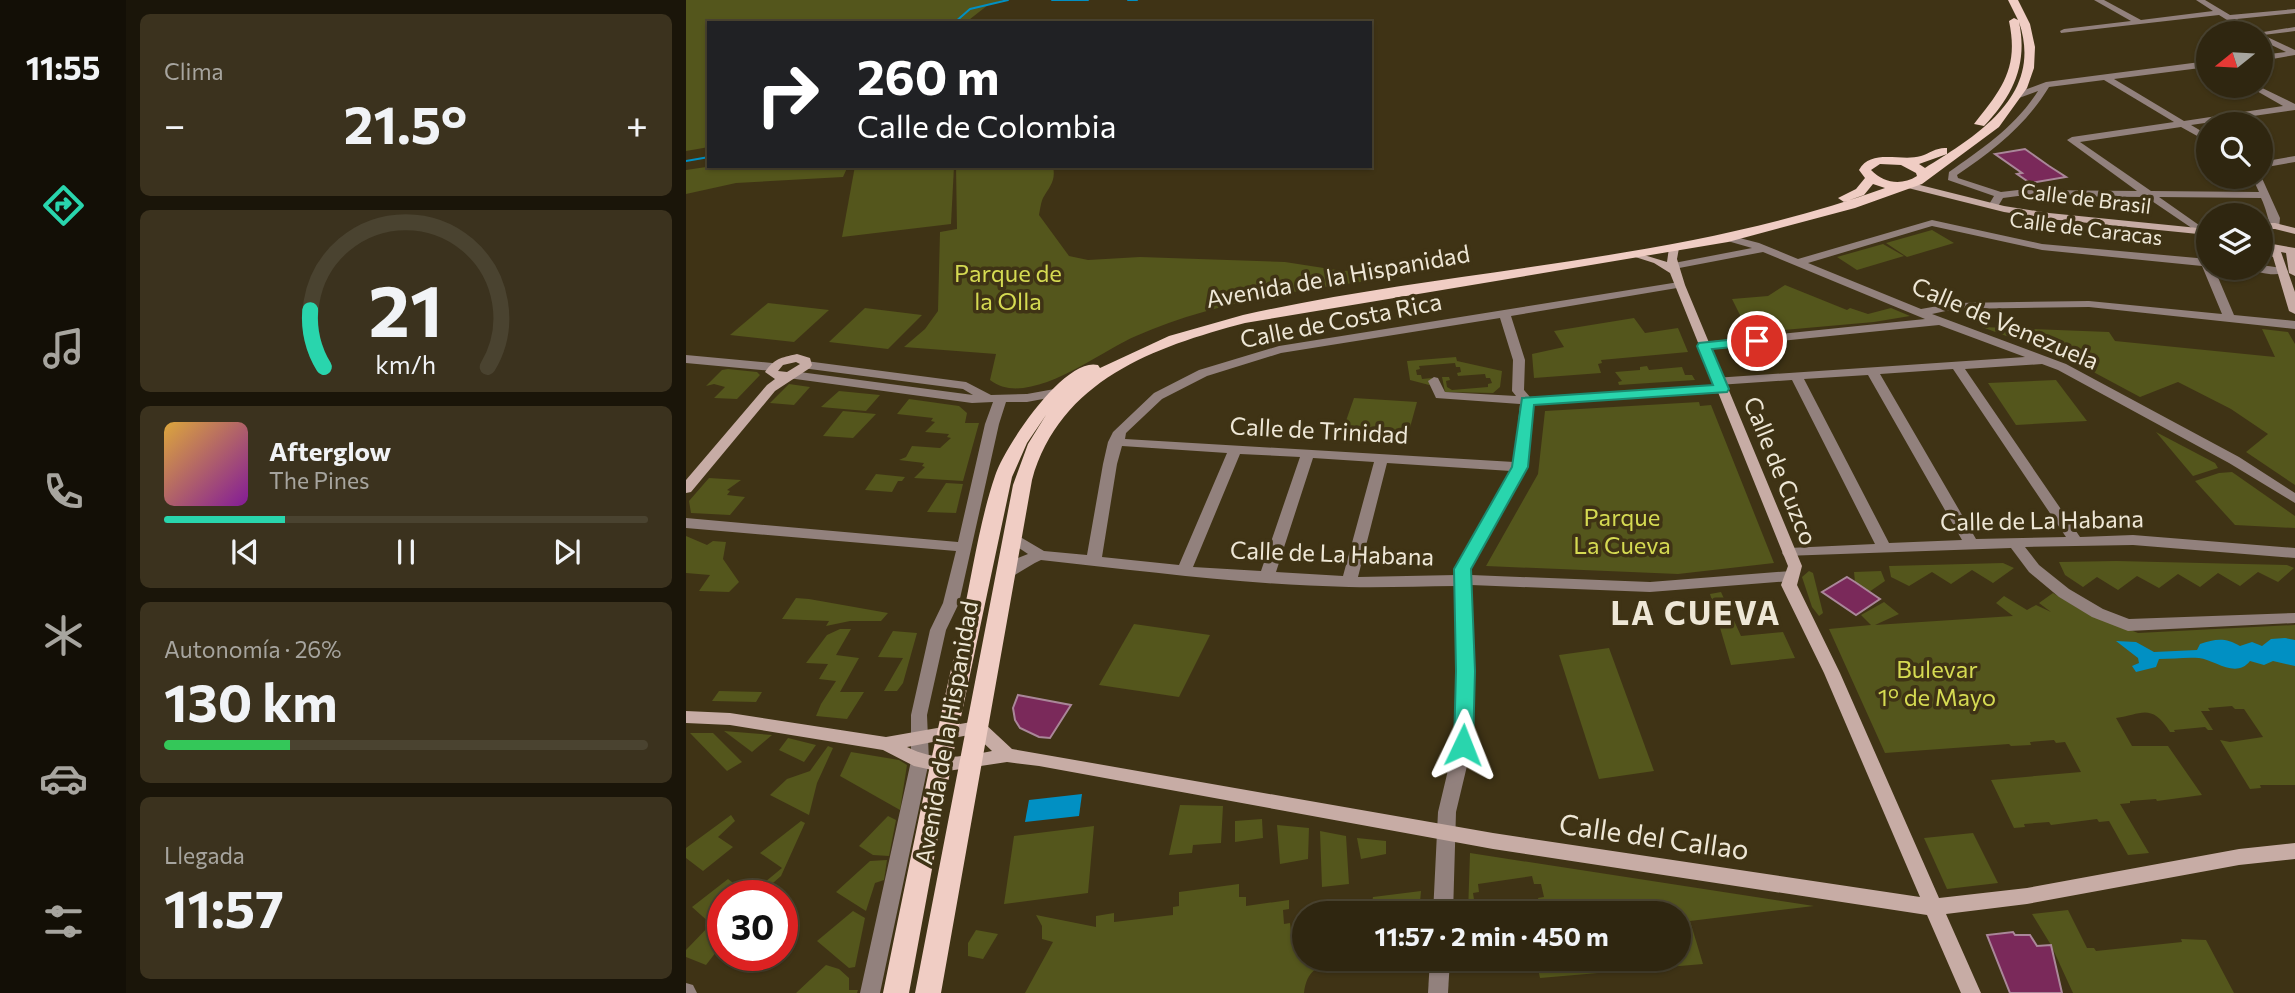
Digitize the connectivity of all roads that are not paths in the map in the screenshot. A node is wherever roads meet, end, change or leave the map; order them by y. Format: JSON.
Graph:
{"nodes":[{"id":1,"x":2002,"y":0,"type":"edge"},
{"id":2,"x":2013,"y":0,"type":"edge"},
{"id":3,"x":2098,"y":0,"type":"edge"},
{"id":4,"x":2200,"y":0,"type":"edge"},
{"id":5,"x":2295,"y":11,"type":"edge"},
{"id":6,"x":2218,"y":13,"type":"junction"},
{"id":7,"x":2228,"y":18,"type":"junction"},
{"id":8,"x":2233,"y":21,"type":"edge"},
{"id":9,"x":2139,"y":22,"type":"junction"},
{"id":10,"x":2295,"y":29,"type":"edge"},
{"id":11,"x":2064,"y":31,"type":"dead end"},
{"id":12,"x":2273,"y":33,"type":"edge"},
{"id":13,"x":2273,"y":41,"type":"edge"},
{"id":14,"x":2295,"y":53,"type":"edge"},
{"id":15,"x":2273,"y":56,"type":"edge"},
{"id":16,"x":2196,"y":66,"type":"edge"},
{"id":17,"x":2027,"y":75,"type":"junction"},
{"id":18,"x":2105,"y":78,"type":"junction"},
{"id":19,"x":2046,"y":85,"type":"junction"},
{"id":20,"x":2019,"y":94,"type":"junction"},
{"id":21,"x":2273,"y":97,"type":"edge"},
{"id":22,"x":2294,"y":108,"type":"edge"},
{"id":23,"x":2183,"y":123,"type":"junction"},
{"id":24,"x":2196,"y":131,"type":"edge"},
{"id":25,"x":2295,"y":159,"type":"edge"},
{"id":26,"x":1904,"y":162,"type":"junction"},
{"id":27,"x":2273,"y":163,"type":"edge"},
{"id":28,"x":1923,"y":177,"type":"junction"},
{"id":29,"x":1871,"y":178,"type":"junction"},
{"id":30,"x":1906,"y":185,"type":"junction"},
{"id":31,"x":2262,"y":189,"type":"edge"},
{"id":32,"x":2145,"y":192,"type":"junction"},
{"id":33,"x":2000,"y":195,"type":"junction"},
{"id":34,"x":2265,"y":195,"type":"junction"},
{"id":35,"x":1961,"y":197,"type":"junction"},
{"id":36,"x":1993,"y":205,"type":"junction"},
{"id":37,"x":2196,"y":226,"type":"edge"},
{"id":38,"x":2275,"y":226,"type":"joint"},
{"id":39,"x":1762,"y":230,"type":"junction"},
{"id":40,"x":2196,"y":231,"type":"edge"},
{"id":41,"x":2295,"y":231,"type":"edge"},
{"id":42,"x":1728,"y":238,"type":"junction"},
{"id":43,"x":2273,"y":246,"type":"edge"},
{"id":44,"x":1674,"y":248,"type":"junction"},
{"id":45,"x":1763,"y":248,"type":"junction"},
{"id":46,"x":2293,"y":251,"type":"edge"},
{"id":47,"x":2273,"y":252,"type":"edge"},
{"id":48,"x":1634,"y":255,"type":"junction"},
{"id":49,"x":1798,"y":262,"type":"junction"},
{"id":50,"x":2196,"y":262,"type":"edge"},
{"id":51,"x":2273,"y":270,"type":"edge"},
{"id":52,"x":2282,"y":271,"type":"junction"},
{"id":53,"x":1676,"y":274,"type":"junction"},
{"id":54,"x":2295,"y":274,"type":"edge"},
{"id":55,"x":2214,"y":280,"type":"edge"},
{"id":56,"x":2295,"y":311,"type":"edge"},
{"id":57,"x":1922,"y":312,"type":"junction"},
{"id":58,"x":1504,"y":313,"type":"junction"},
{"id":59,"x":2229,"y":318,"type":"junction"},
{"id":60,"x":1940,"y":321,"type":"junction"},
{"id":61,"x":2295,"y":325,"type":"edge"},
{"id":62,"x":1704,"y":346,"type":"junction"},
{"id":63,"x":686,"y":359,"type":"edge"},
{"id":64,"x":2047,"y":360,"type":"junction"},
{"id":65,"x":806,"y":365,"type":"junction"},
{"id":66,"x":1956,"y":365,"type":"junction"},
{"id":67,"x":1872,"y":370,"type":"junction"},
{"id":68,"x":781,"y":373,"type":"junction"},
{"id":69,"x":1796,"y":375,"type":"junction"},
{"id":70,"x":1434,"y":381,"type":"dead end"},
{"id":71,"x":1720,"y":385,"type":"junction"},
{"id":72,"x":1060,"y":392,"type":"junction"},
{"id":73,"x":994,"y":399,"type":"junction"},
{"id":74,"x":1527,"y":401,"type":"junction"},
{"id":75,"x":1115,"y":442,"type":"junction"},
{"id":76,"x":1235,"y":449,"type":"junction"},
{"id":77,"x":1308,"y":453,"type":"junction"},
{"id":78,"x":1382,"y":458,"type":"junction"},
{"id":79,"x":1520,"y":467,"type":"junction"},
{"id":80,"x":686,"y":476,"type":"edge"},
{"id":81,"x":686,"y":489,"type":"edge"},
{"id":82,"x":2295,"y":499,"type":"edge"},
{"id":83,"x":686,"y":523,"type":"edge"},
{"id":84,"x":1012,"y":537,"type":"junction"},
{"id":85,"x":2076,"y":541,"type":"junction"},
{"id":86,"x":2015,"y":543,"type":"junction"},
{"id":87,"x":1972,"y":544,"type":"junction"},
{"id":88,"x":964,"y":547,"type":"junction"},
{"id":89,"x":1884,"y":548,"type":"junction"},
{"id":90,"x":1789,"y":553,"type":"junction"},
{"id":91,"x":2295,"y":553,"type":"edge"},
{"id":92,"x":1040,"y":555,"type":"junction"},
{"id":93,"x":1094,"y":561,"type":"junction"},
{"id":94,"x":1184,"y":571,"type":"junction"},
{"id":95,"x":1004,"y":575,"type":"junction"},
{"id":96,"x":1791,"y":576,"type":"junction"},
{"id":97,"x":1267,"y":578,"type":"junction"},
{"id":98,"x":1465,"y":580,"type":"junction"},
{"id":99,"x":1349,"y":582,"type":"junction"},
{"id":100,"x":2295,"y":618,"type":"edge"},
{"id":101,"x":686,"y":717,"type":"edge"},
{"id":102,"x":977,"y":727,"type":"junction"},
{"id":103,"x":947,"y":731,"type":"junction"},
{"id":104,"x":920,"y":737,"type":"junction"},
{"id":105,"x":886,"y":744,"type":"junction"},
{"id":106,"x":1006,"y":755,"type":"junction"},
{"id":107,"x":971,"y":762,"type":"junction"},
{"id":108,"x":930,"y":763,"type":"junction"},
{"id":109,"x":965,"y":796,"type":"junction"},
{"id":110,"x":1445,"y":833,"type":"junction"},
{"id":111,"x":2295,"y":851,"type":"edge"},
{"id":112,"x":1443,"y":901,"type":"edge"},
{"id":113,"x":1932,"y":907,"type":"junction"},
{"id":114,"x":1439,"y":971,"type":"edge"},
{"id":115,"x":870,"y":993,"type":"edge"},
{"id":116,"x":896,"y":993,"type":"edge"},
{"id":117,"x":928,"y":993,"type":"edge"},
{"id":118,"x":1438,"y":993,"type":"edge"},
{"id":119,"x":1971,"y":993,"type":"edge"}],
"edges":[{"from":1,"to":26,"type":"main road"},
{"from":2,"to":17,"type":"main road"},
{"from":3,"to":9,"type":"street"},
{"from":4,"to":6,"type":"street"},
{"from":5,"to":7,"type":"street"},
{"from":6,"to":7,"type":"street"},
{"from":6,"to":9,"type":"street"},
{"from":7,"to":8,"type":"street"},
{"from":9,"to":11,"type":"street"},
{"from":10,"to":12,"type":"street"},
{"from":13,"to":14,"type":"street"},
{"from":14,"to":15,"type":"street"},
{"from":16,"to":18,"type":"street"},
{"from":17,"to":19,"type":"street"},
{"from":17,"to":20,"type":"main road"},
{"from":18,"to":19,"type":"street"},
{"from":18,"to":23,"type":"street"},
{"from":19,"to":20,"type":"street"},
{"from":19,"to":33,"type":"street"},
{"from":20,"to":28,"type":"main road"},
{"from":21,"to":22,"type":"street"},
{"from":22,"to":23,"type":"street"},
{"from":23,"to":24,"type":"street"},
{"from":23,"to":32,"type":"street"},
{"from":25,"to":27,"type":"street"},
{"from":26,"to":28,"type":"main road"},
{"from":26,"to":29,"type":"main road","name":"Avenida de la Hispanidad"},
{"from":28,"to":30,"type":"main road","name":"Avenida de la Hispanidad"},
{"from":28,"to":35,"type":"street","name":"Calle de Brasil"},
{"from":29,"to":30,"type":"main road"},
{"from":29,"to":72,"type":"main road","name":"Avenida de la Hispanidad"},
{"from":30,"to":35,"type":"street","name":"Calle de Brasil"},
{"from":30,"to":39,"type":"main road","name":"Avenida de la Hispanidad"},
{"from":31,"to":34,"type":"street"},
{"from":32,"to":33,"type":"street"},
{"from":32,"to":34,"type":"street"},
{"from":32,"to":37,"type":"street"},
{"from":33,"to":36,"type":"street"},
{"from":34,"to":38,"type":"street"},
{"from":35,"to":36,"type":"street","name":"Calle de Brasil"},
{"from":36,"to":40,"type":"street","name":"Calle de Brasil"},
{"from":38,"to":41,"type":"street"},
{"from":39,"to":42,"type":"main road","name":"Avenida de la Hispanidad"},
{"from":39,"to":45,"type":"street"},
{"from":42,"to":44,"type":"main road","name":"Avenida de la Hispanidad"},
{"from":42,"to":45,"type":"street","name":"Calle de Venezuela"},
{"from":43,"to":46,"type":"street"},
{"from":44,"to":48,"type":"main road","name":"Avenida de la Hispanidad"},
{"from":44,"to":53,"type":"street","name":"Calle de Cuzco"},
{"from":45,"to":49,"type":"street","name":"Calle de Venezuela"},
{"from":45,"to":53,"type":"street"},
{"from":46,"to":54,"type":"street"},
{"from":47,"to":52,"type":"street"},
{"from":48,"to":53,"type":"street"},
{"from":48,"to":84,"type":"main road","name":"Avenida de la Hispanidad"},
{"from":49,"to":50,"type":"street","name":"Calle de Caracas"},
{"from":49,"to":57,"type":"street","name":"Calle de Venezuela"},
{"from":51,"to":52,"type":"street"},
{"from":52,"to":56,"type":"street"},
{"from":53,"to":58,"type":"street","name":"Calle de Costa Rica"},
{"from":53,"to":62,"type":"street","name":"Calle de Cuzco"},
{"from":55,"to":59,"type":"street"},
{"from":57,"to":59,"type":"street"},
{"from":57,"to":60,"type":"street","name":"Calle de Venezuela"},
{"from":58,"to":74,"type":"street"},
{"from":58,"to":75,"type":"street","name":"Calle de Costa Rica"},
{"from":59,"to":61,"type":"street"},
{"from":60,"to":62,"type":"street"},
{"from":60,"to":64,"type":"street","name":"Calle de Venezuela"},
{"from":62,"to":71,"type":"street","name":"Calle de Cuzco"},
{"from":63,"to":68,"type":"street"},
{"from":64,"to":66,"type":"street"},
{"from":64,"to":82,"type":"street","name":"Calle de Venezuela"},
{"from":65,"to":68,"type":"street"},
{"from":65,"to":68,"type":"street"},
{"from":65,"to":73,"type":"street"},
{"from":66,"to":67,"type":"street"},
{"from":66,"to":85,"type":"street"},
{"from":67,"to":69,"type":"street"},
{"from":67,"to":87,"type":"street"},
{"from":68,"to":73,"type":"street"},
{"from":68,"to":80,"type":"street"},
{"from":68,"to":81,"type":"street"},
{"from":69,"to":71,"type":"street"},
{"from":69,"to":89,"type":"street"},
{"from":70,"to":74,"type":"street"},
{"from":71,"to":74,"type":"street"},
{"from":71,"to":90,"type":"street","name":"Calle de Cuzco"},
{"from":72,"to":73,"type":"street"},
{"from":72,"to":103,"type":"main road","name":"Avenida de la Hispanidad"},
{"from":73,"to":88,"type":"street","name":"Avenida de la Hispanidad"},
{"from":74,"to":79,"type":"street"},
{"from":75,"to":76,"type":"street","name":"Calle de Trinidad"},
{"from":75,"to":93,"type":"street"},
{"from":76,"to":77,"type":"street","name":"Calle de Trinidad"},
{"from":76,"to":94,"type":"street"},
{"from":77,"to":78,"type":"street","name":"Calle de Trinidad"},
{"from":77,"to":97,"type":"street"},
{"from":78,"to":79,"type":"street","name":"Calle de Trinidad"},
{"from":78,"to":99,"type":"street"},
{"from":79,"to":98,"type":"street"},
{"from":83,"to":88,"type":"street"},
{"from":84,"to":92,"type":"street","name":"Calle de La Habana"},
{"from":84,"to":95,"type":"main road","name":"Avenida de la Hispanidad"},
{"from":85,"to":86,"type":"street","name":"Calle de La Habana"},
{"from":85,"to":91,"type":"street","name":"Calle de La Habana"},
{"from":86,"to":87,"type":"street","name":"Calle de La Habana"},
{"from":86,"to":100,"type":"street"},
{"from":87,"to":89,"type":"street","name":"Calle de La Habana"},
{"from":88,"to":104,"type":"street","name":"Avenida de la Hispanidad"},
{"from":89,"to":90,"type":"street","name":"Calle de La Habana"},
{"from":90,"to":96,"type":"street","name":"Calle de Cuzco"},
{"from":92,"to":93,"type":"street","name":"Calle de La Habana"},
{"from":92,"to":95,"type":"street"},
{"from":93,"to":94,"type":"street","name":"Calle de La Habana"},
{"from":94,"to":97,"type":"street","name":"Calle de La Habana"},
{"from":95,"to":102,"type":"main road","name":"Avenida de la Hispanidad"},
{"from":96,"to":98,"type":"street","name":"Calle de La Habana"},
{"from":96,"to":113,"type":"street","name":"Calle de Cuzco"},
{"from":97,"to":99,"type":"street","name":"Calle de La Habana"},
{"from":98,"to":99,"type":"street","name":"Calle de La Habana"},
{"from":98,"to":110,"type":"street"},
{"from":101,"to":105,"type":"street"},
{"from":102,"to":103,"type":"street"},
{"from":102,"to":106,"type":"street"},
{"from":102,"to":107,"type":"main road","name":"Avenida de la Hispanidad"},
{"from":103,"to":104,"type":"street"},
{"from":103,"to":108,"type":"main road","name":"Avenida de la Hispanidad"},
{"from":104,"to":105,"type":"street"},
{"from":104,"to":108,"type":"street","name":"Avenida de la Hispanidad"},
{"from":105,"to":108,"type":"street"},
{"from":106,"to":107,"type":"street","name":"Calle del Callao"},
{"from":106,"to":109,"type":"street"},
{"from":106,"to":110,"type":"street","name":"Calle del Callao"},
{"from":107,"to":108,"type":"street","name":"Calle del Callao"},
{"from":107,"to":109,"type":"main road","name":"Avenida de la Hispanidad"},
{"from":108,"to":115,"type":"street","name":"Avenida de la Hispanidad"},
{"from":108,"to":116,"type":"main road","name":"Avenida de la Hispanidad"},
{"from":109,"to":117,"type":"main road","name":"Avenida de la Hispanidad"},
{"from":110,"to":112,"type":"street"},
{"from":110,"to":113,"type":"street","name":"Calle del Callao"},
{"from":111,"to":113,"type":"street","name":"Calle del Callao"},
{"from":113,"to":119,"type":"street","name":"Calle de Cuzco"},
{"from":114,"to":118,"type":"street"}]}
